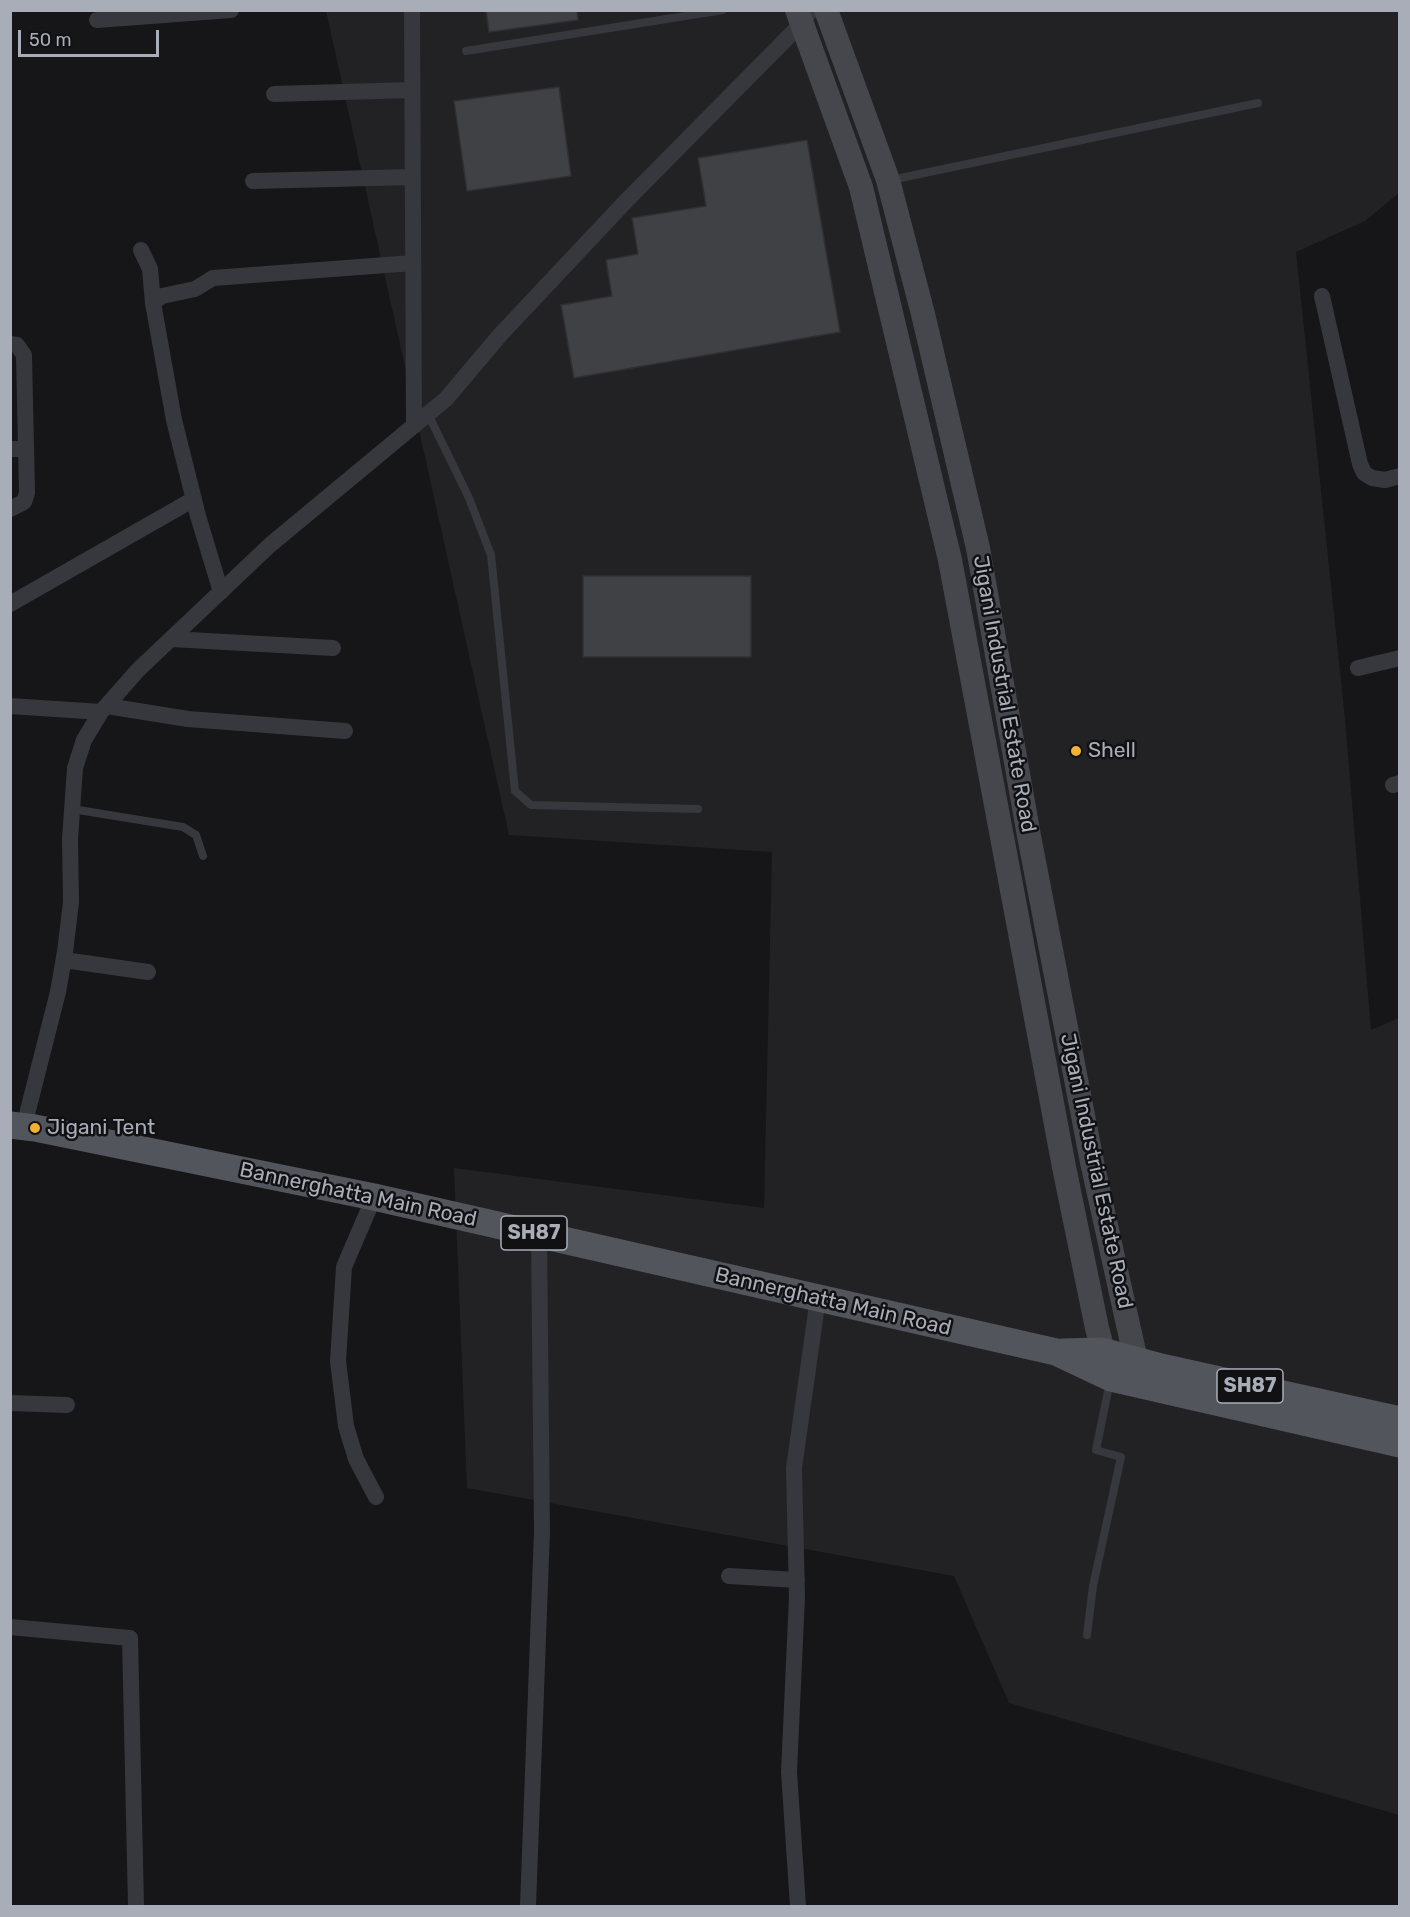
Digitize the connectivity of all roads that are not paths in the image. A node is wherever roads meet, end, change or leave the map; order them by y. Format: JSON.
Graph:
{"nodes":[{"id":1,"x":231,"y":10,"type":"edge"},
{"id":2,"x":411,"y":10,"type":"edge"},
{"id":3,"x":723,"y":10,"type":"edge"},
{"id":4,"x":826,"y":10,"type":"edge"},
{"id":5,"x":803,"y":15,"type":"edge"},
{"id":6,"x":97,"y":20,"type":"dead end"},
{"id":7,"x":466,"y":51,"type":"dead end"},
{"id":8,"x":412,"y":90,"type":"junction"},
{"id":9,"x":274,"y":94,"type":"dead end"},
{"id":10,"x":1258,"y":103,"type":"dead end"},
{"id":11,"x":412,"y":177,"type":"junction"},
{"id":12,"x":888,"y":180,"type":"junction"},
{"id":13,"x":253,"y":181,"type":"dead end"},
{"id":14,"x":141,"y":250,"type":"dead end"},
{"id":15,"x":413,"y":263,"type":"junction"},
{"id":16,"x":1322,"y":296,"type":"dead end"},
{"id":17,"x":153,"y":303,"type":"junction"},
{"id":18,"x":10,"y":344,"type":"edge"},
{"id":19,"x":428,"y":414,"type":"junction"},
{"id":20,"x":414,"y":426,"type":"junction"},
{"id":21,"x":18,"y":449,"type":"edge"},
{"id":22,"x":1400,"y":476,"type":"edge"},
{"id":23,"x":194,"y":499,"type":"junction"},
{"id":24,"x":10,"y":509,"type":"edge"},
{"id":25,"x":221,"y":592,"type":"junction"},
{"id":26,"x":10,"y":604,"type":"edge"},
{"id":27,"x":171,"y":639,"type":"junction"},
{"id":28,"x":333,"y":648,"type":"dead end"},
{"id":29,"x":1400,"y":658,"type":"edge"},
{"id":30,"x":1358,"y":668,"type":"dead end"},
{"id":31,"x":10,"y":706,"type":"edge"},
{"id":32,"x":104,"y":709,"type":"junction"},
{"id":33,"x":345,"y":731,"type":"dead end"},
{"id":34,"x":71,"y":809,"type":"junction"},
{"id":35,"x":698,"y":809,"type":"dead end"},
{"id":36,"x":203,"y":856,"type":"dead end"},
{"id":37,"x":64,"y":960,"type":"junction"},
{"id":38,"x":148,"y":972,"type":"dead end"},
{"id":39,"x":17,"y":1126,"type":"edge"},
{"id":40,"x":374,"y":1197,"type":"junction"},
{"id":41,"x":539,"y":1234,"type":"junction"},
{"id":42,"x":818,"y":1298,"type":"junction"},
{"id":43,"x":1102,"y":1351,"type":"junction"},
{"id":44,"x":1056,"y":1352,"type":"junction"},
{"id":45,"x":1136,"y":1360,"type":"junction"},
{"id":46,"x":1111,"y":1378,"type":"junction"},
{"id":47,"x":1146,"y":1386,"type":"junction"},
{"id":48,"x":10,"y":1403,"type":"edge"},
{"id":49,"x":67,"y":1405,"type":"dead end"},
{"id":50,"x":1319,"y":1413,"type":"junction"},
{"id":51,"x":1400,"y":1420,"type":"edge"},
{"id":52,"x":1400,"y":1444,"type":"edge"},
{"id":53,"x":376,"y":1497,"type":"dead end"},
{"id":54,"x":729,"y":1576,"type":"dead end"},
{"id":55,"x":797,"y":1580,"type":"junction"},
{"id":56,"x":10,"y":1627,"type":"edge"},
{"id":57,"x":1087,"y":1635,"type":"dead end"},
{"id":58,"x":136,"y":1906,"type":"edge"},
{"id":59,"x":528,"y":1906,"type":"edge"},
{"id":60,"x":798,"y":1906,"type":"edge"}],
"edges":[{"from":1,"to":6,"type":"street"},
{"from":2,"to":8,"type":"street"},
{"from":3,"to":7,"type":"lane"},
{"from":4,"to":12,"type":"main road","name":"Jigani Industrial Estate Road"},
{"from":5,"to":19,"type":"street"},
{"from":5,"to":43,"type":"main road","name":"Jigani Industrial Estate Road"},
{"from":8,"to":9,"type":"street"},
{"from":8,"to":11,"type":"street"},
{"from":10,"to":12,"type":"lane"},
{"from":11,"to":13,"type":"street"},
{"from":11,"to":15,"type":"street"},
{"from":12,"to":45,"type":"main road","name":"Jigani Industrial Estate Road"},
{"from":14,"to":17,"type":"street"},
{"from":15,"to":17,"type":"street"},
{"from":15,"to":20,"type":"street"},
{"from":16,"to":22,"type":"street"},
{"from":17,"to":23,"type":"street"},
{"from":18,"to":21,"type":"street"},
{"from":19,"to":20,"type":"street"},
{"from":19,"to":35,"type":"lane"},
{"from":20,"to":25,"type":"street"},
{"from":21,"to":24,"type":"street"},
{"from":23,"to":25,"type":"street"},
{"from":23,"to":26,"type":"street"},
{"from":25,"to":27,"type":"street"},
{"from":27,"to":28,"type":"street"},
{"from":27,"to":32,"type":"street"},
{"from":29,"to":30,"type":"street"},
{"from":31,"to":32,"type":"street"},
{"from":32,"to":33,"type":"street"},
{"from":32,"to":34,"type":"street"},
{"from":34,"to":36,"type":"lane"},
{"from":34,"to":37,"type":"street"},
{"from":37,"to":38,"type":"street"},
{"from":37,"to":39,"type":"street"},
{"from":39,"to":40,"type":"main road","name":"Bannerghatta Main Road","number":"SH87"},
{"from":40,"to":41,"type":"main road","name":"Bannerghatta Main Road","number":"SH87"},
{"from":40,"to":53,"type":"street"},
{"from":41,"to":42,"type":"main road","name":"Bannerghatta Main Road","number":"SH87"},
{"from":41,"to":59,"type":"street"},
{"from":42,"to":44,"type":"main road","name":"Bannerghatta Main Road","number":"SH87"},
{"from":42,"to":55,"type":"street"},
{"from":43,"to":44,"type":"main road","name":"Bannerghatta Main Road","number":"SH87"},
{"from":43,"to":45,"type":"main road","name":"Bannerghatta Main Road","number":"SH87"},
{"from":43,"to":46,"type":"main road","name":"Jigani Industrial Estate Road"},
{"from":44,"to":46,"type":"main road","name":"Bannerghatta Main Road","number":"SH87"},
{"from":45,"to":47,"type":"main road","name":"Jigani Industrial Estate Road"},
{"from":45,"to":50,"type":"main road","name":"Bannerghatta Main Road","number":"SH87"},
{"from":46,"to":47,"type":"main road","name":"Bannerghatta Main Road","number":"SH87"},
{"from":46,"to":57,"type":"lane"},
{"from":47,"to":50,"type":"main road","name":"Bannerghatta Main Road","number":"SH87"},
{"from":48,"to":49,"type":"street"},
{"from":50,"to":51,"type":"main road","name":"Bannerghatta Main Road","number":"SH87"},
{"from":50,"to":52,"type":"main road","name":"Bannerghatta Main Road","number":"SH87"},
{"from":54,"to":55,"type":"street"},
{"from":55,"to":60,"type":"street"},
{"from":56,"to":58,"type":"street"}]}
